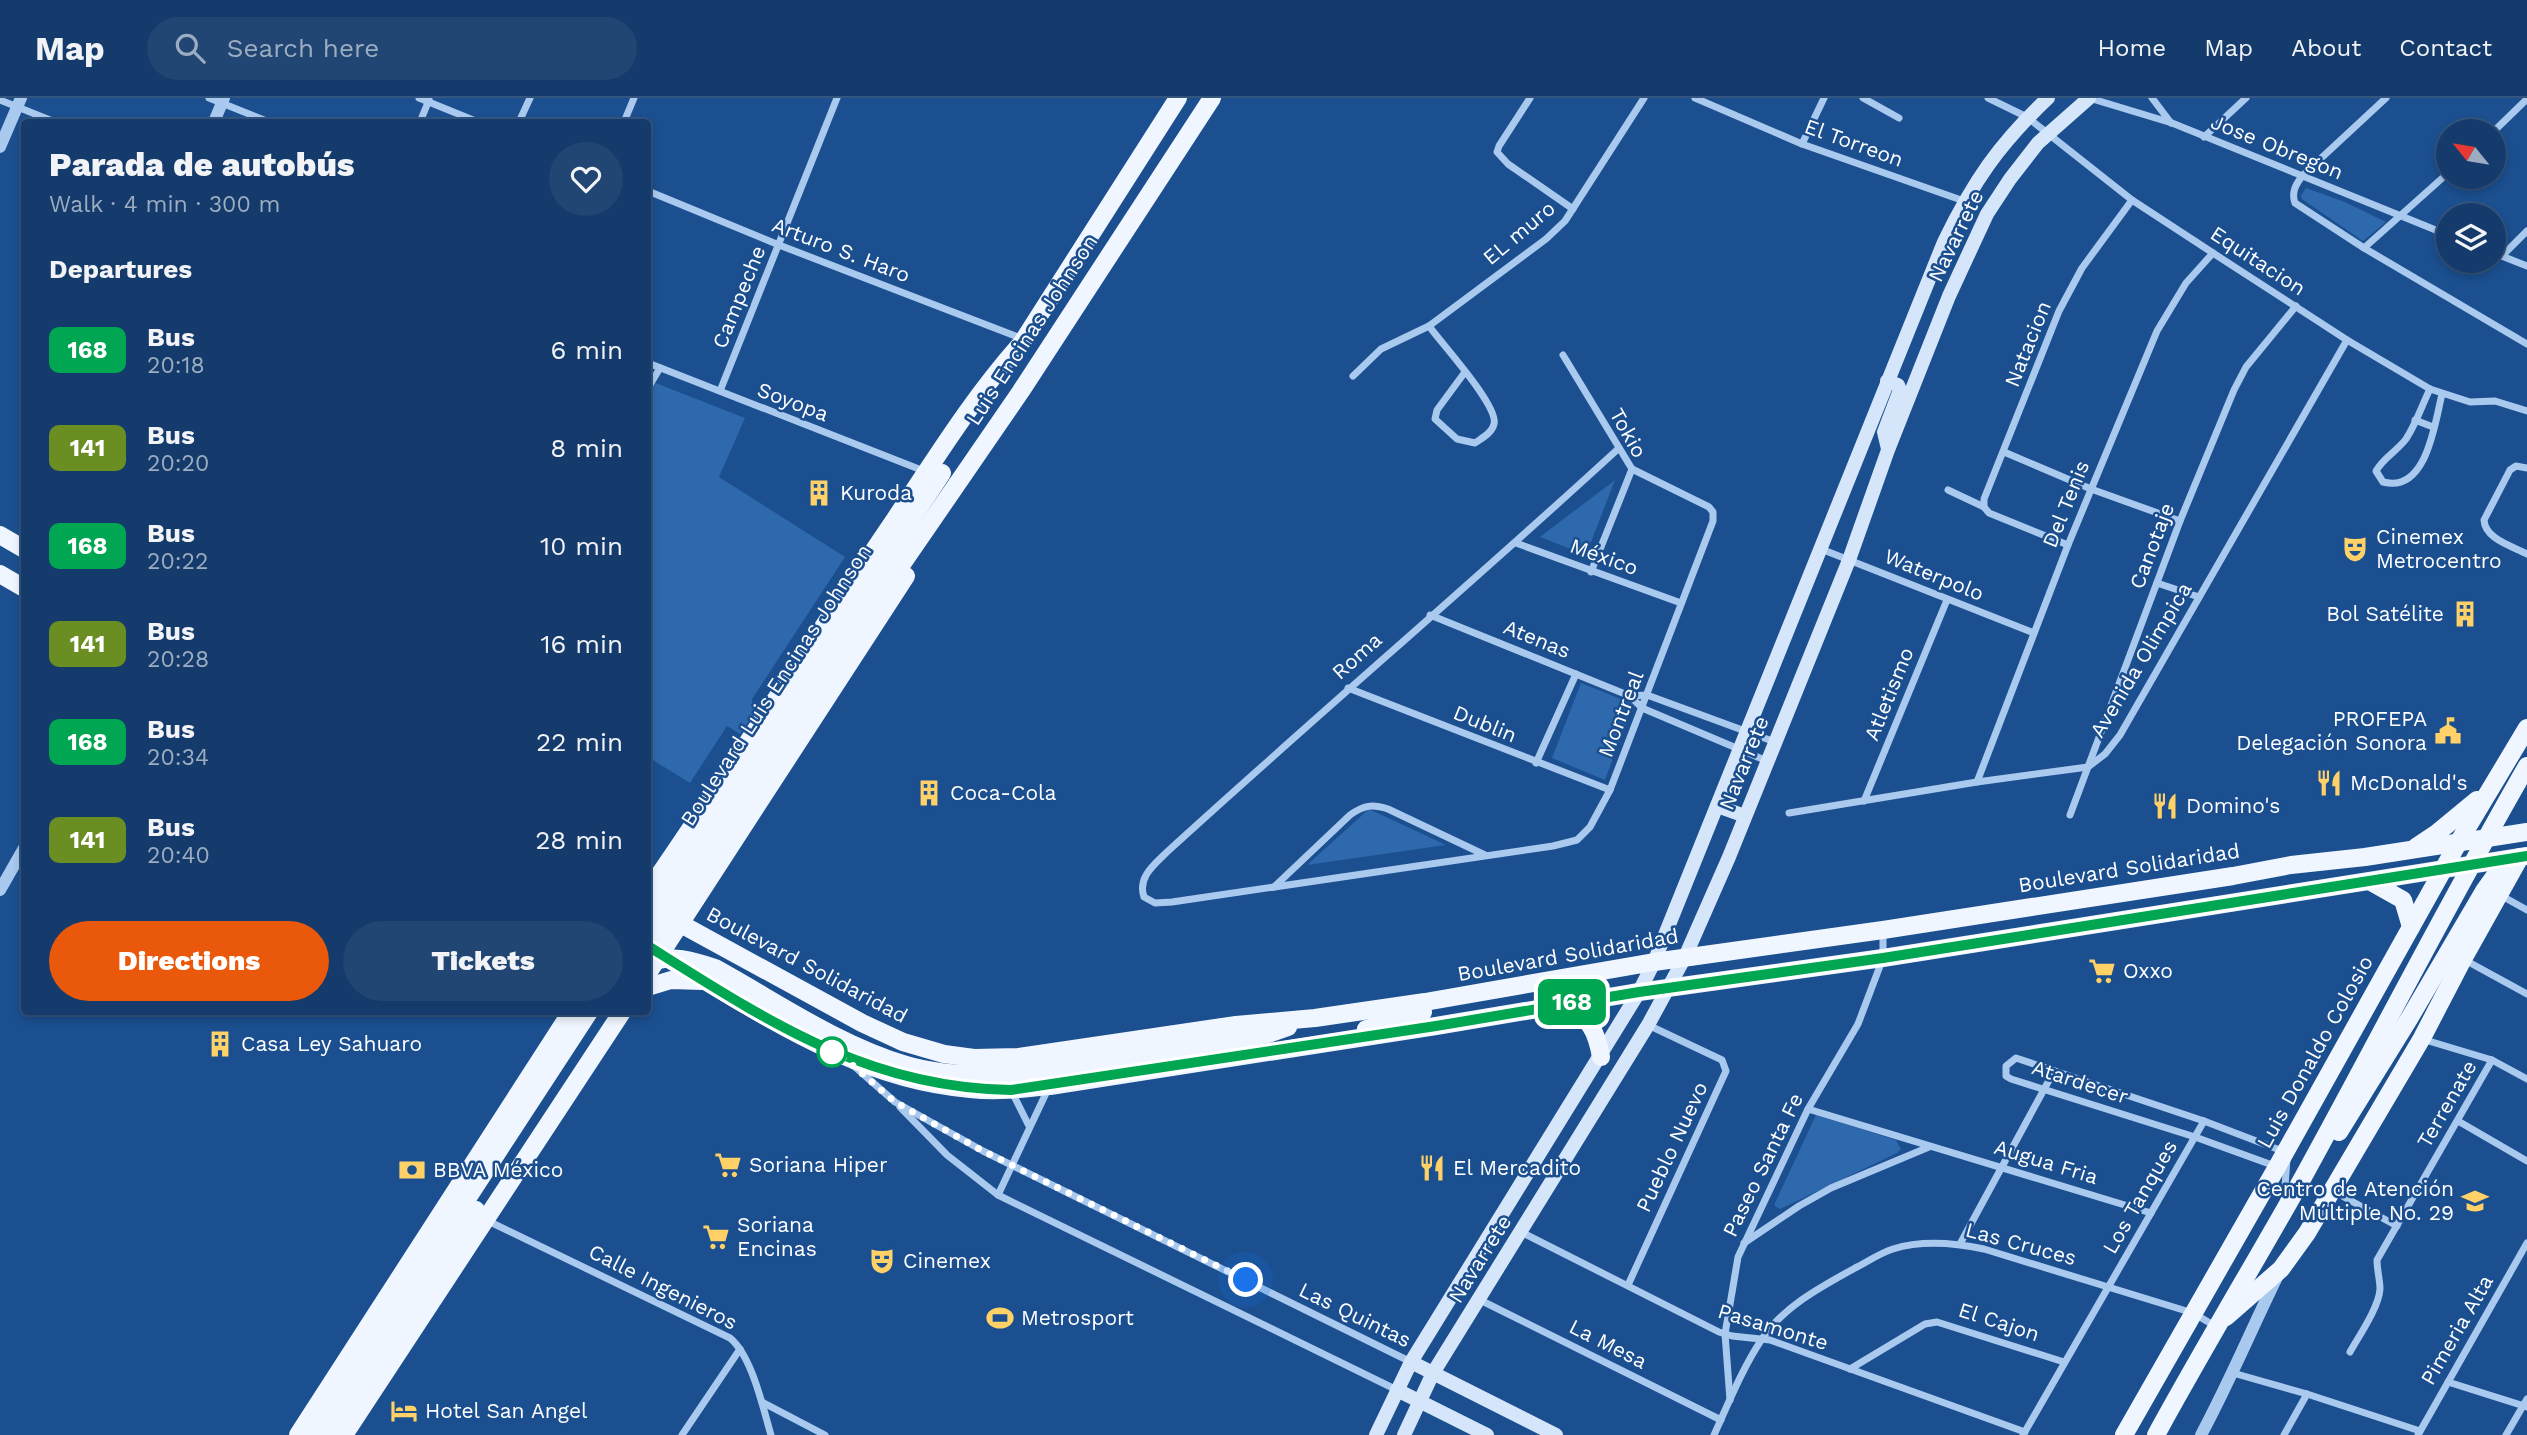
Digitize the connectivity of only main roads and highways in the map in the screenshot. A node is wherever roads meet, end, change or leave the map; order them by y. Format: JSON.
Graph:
{"nodes":[{"id":1,"x":1178,"y":98,"type":"edge"},
{"id":2,"x":1212,"y":98,"type":"edge"},
{"id":3,"x":2048,"y":98,"type":"edge"},
{"id":4,"x":2090,"y":98,"type":"edge"},
{"id":5,"x":1887,"y":381,"type":"junction"},
{"id":6,"x":1888,"y":450,"type":"junction"},
{"id":7,"x":934,"y":472,"type":"junction"},
{"id":8,"x":951,"y":493,"type":"junction"},
{"id":9,"x":0,"y":535,"type":"edge"},
{"id":10,"x":21,"y":547,"type":"edge"},
{"id":11,"x":0,"y":575,"type":"edge"},
{"id":12,"x":21,"y":582,"type":"edge"},
{"id":13,"x":887,"y":586,"type":"joint"},
{"id":14,"x":2527,"y":728,"type":"edge"},
{"id":15,"x":2527,"y":766,"type":"edge"},
{"id":16,"x":2493,"y":786,"type":"junction"},
{"id":17,"x":1717,"y":806,"type":"junction"},
{"id":18,"x":1745,"y":816,"type":"junction"},
{"id":19,"x":730,"y":824,"type":"junction"},
{"id":20,"x":2527,"y":832,"type":"edge"},
{"id":21,"x":2486,"y":837,"type":"junction"},
{"id":22,"x":2458,"y":843,"type":"junction"},
{"id":23,"x":2411,"y":850,"type":"junction"},
{"id":24,"x":2524,"y":856,"type":"edge"},
{"id":25,"x":2471,"y":865,"type":"junction"},
{"id":26,"x":666,"y":866,"type":"junction"},
{"id":27,"x":2442,"y":870,"type":"junction"},
{"id":28,"x":651,"y":874,"type":"edge"},
{"id":29,"x":2371,"y":882,"type":"junction"},
{"id":30,"x":651,"y":887,"type":"edge"},
{"id":31,"x":703,"y":889,"type":"junction"},
{"id":32,"x":651,"y":903,"type":"edge"},
{"id":33,"x":651,"y":907,"type":"edge"},
{"id":34,"x":651,"y":917,"type":"edge"},
{"id":35,"x":680,"y":924,"type":"junction"},
{"id":36,"x":2410,"y":927,"type":"junction"},
{"id":37,"x":710,"y":940,"type":"junction"},
{"id":38,"x":651,"y":953,"type":"edge"},
{"id":39,"x":1685,"y":957,"type":"junction"},
{"id":40,"x":1654,"y":962,"type":"junction"},
{"id":41,"x":708,"y":982,"type":"junction"},
{"id":42,"x":651,"y":986,"type":"edge"},
{"id":43,"x":1671,"y":987,"type":"junction"},
{"id":44,"x":798,"y":988,"type":"junction"},
{"id":45,"x":1639,"y":992,"type":"junction"},
{"id":46,"x":1425,"y":1002,"type":"junction"},
{"id":47,"x":1566,"y":1003,"type":"junction"},
{"id":48,"x":569,"y":1015,"type":"edge"},
{"id":49,"x":589,"y":1015,"type":"edge"},
{"id":50,"x":605,"y":1015,"type":"edge"},
{"id":51,"x":620,"y":1015,"type":"edge"},
{"id":52,"x":1315,"y":1018,"type":"junction"},
{"id":53,"x":779,"y":1024,"type":"junction"},
{"id":54,"x":1348,"y":1040,"type":"junction"},
{"id":55,"x":1601,"y":1057,"type":"junction"},
{"id":56,"x":1546,"y":1146,"type":"junction"},
{"id":57,"x":1566,"y":1158,"type":"junction"},
{"id":58,"x":2311,"y":1162,"type":"junction"},
{"id":59,"x":437,"y":1258,"type":"junction"},
{"id":60,"x":2216,"y":1326,"type":"junction"},
{"id":61,"x":1411,"y":1363,"type":"junction"},
{"id":62,"x":1433,"y":1373,"type":"junction"},
{"id":63,"x":1397,"y":1390,"type":"junction"},
{"id":64,"x":1420,"y":1401,"type":"junction"},
{"id":65,"x":298,"y":1435,"type":"edge"},
{"id":66,"x":313,"y":1435,"type":"edge"},
{"id":67,"x":330,"y":1435,"type":"edge"},
{"id":68,"x":344,"y":1435,"type":"edge"},
{"id":69,"x":1377,"y":1435,"type":"edge"},
{"id":70,"x":1404,"y":1435,"type":"edge"},
{"id":71,"x":1487,"y":1435,"type":"edge"},
{"id":72,"x":1556,"y":1435,"type":"edge"},
{"id":73,"x":2124,"y":1435,"type":"edge"},
{"id":74,"x":2157,"y":1435,"type":"edge"}],
"edges":[{"from":1,"to":7,"type":"main road","name":"Luis Encinas Johnson"},
{"from":2,"to":8,"type":"main road","name":"Luis Encinas Johnson"},
{"from":3,"to":5,"type":"main road","name":"Navarrete"},
{"from":4,"to":6,"type":"main road","name":"Navarrete"},
{"from":5,"to":6,"type":"main road"},
{"from":5,"to":17,"type":"main road","name":"Navarrete"},
{"from":6,"to":18,"type":"main road","name":"Navarrete"},
{"from":7,"to":26,"type":"main road"},
{"from":7,"to":34,"type":"main road","name":"Boulevard Luis Encinas Johnson","bridge":true},
{"from":8,"to":13,"type":"main road","name":"Luis Encinas Johnson"},
{"from":8,"to":31,"type":"main road"},
{"from":9,"to":10,"type":"main road"},
{"from":11,"to":12,"type":"main road"},
{"from":13,"to":19,"type":"main road","name":"Boulevard Luis Encinas Johnson","bridge":true},
{"from":14,"to":16,"type":"main road","name":"Luis Donaldo Colosio"},
{"from":15,"to":21,"type":"main road"},
{"from":16,"to":22,"type":"main road","name":"Luis Donaldo Colosio"},
{"from":16,"to":23,"type":"main road"},
{"from":17,"to":18,"type":"main road"},
{"from":17,"to":40,"type":"main road","name":"Navarrete"},
{"from":18,"to":39,"type":"main road","name":"Navarrete"},
{"from":19,"to":32,"type":"main road","bridge":true},
{"from":19,"to":38,"type":"main road","name":"Boulevard Luis Encinas Johnson","bridge":true},
{"from":20,"to":21,"type":"main road","name":"Boulevard Solidaridad"},
{"from":21,"to":22,"type":"main road","name":"Boulevard Solidaridad"},
{"from":21,"to":25,"type":"main road"},
{"from":22,"to":23,"type":"main road","name":"Boulevard Solidaridad"},
{"from":22,"to":27,"type":"main road","name":"Luis Donaldo Colosio"},
{"from":23,"to":39,"type":"main road","name":"Boulevard Solidaridad"},
{"from":24,"to":25,"type":"main road"},
{"from":24,"to":58,"type":"main road"},
{"from":24,"to":60,"type":"main road"},
{"from":25,"to":27,"type":"main road"},
{"from":25,"to":58,"type":"main road"},
{"from":26,"to":28,"type":"main road"},
{"from":26,"to":30,"type":"main road"},
{"from":27,"to":29,"type":"main road"},
{"from":27,"to":36,"type":"main road","name":"Luis Donaldo Colosio"},
{"from":29,"to":36,"type":"main road"},
{"from":29,"to":43,"type":"main road"},
{"from":31,"to":35,"type":"main road"},
{"from":31,"to":37,"type":"main road"},
{"from":33,"to":35,"type":"main road","name":"Boulevard Solidaridad"},
{"from":35,"to":37,"type":"main road","name":"Boulevard Solidaridad"},
{"from":35,"to":38,"type":"main road"},
{"from":36,"to":73,"type":"main road","name":"Luis Donaldo Colosio"},
{"from":37,"to":44,"type":"main road","name":"Boulevard Solidaridad"},
{"from":38,"to":41,"type":"main road"},
{"from":38,"to":52,"type":"main road","bridge":true},
{"from":39,"to":40,"type":"main road","name":"Boulevard Solidaridad"},
{"from":39,"to":43,"type":"main road","name":"Navarrete"},
{"from":40,"to":45,"type":"main road","name":"Navarrete"},
{"from":40,"to":46,"type":"main road","name":"Boulevard Solidaridad"},
{"from":41,"to":42,"type":"main road"},
{"from":41,"to":53,"type":"main road"},
{"from":43,"to":45,"type":"main road"},
{"from":43,"to":57,"type":"main road","name":"Navarrete"},
{"from":44,"to":52,"type":"main road","name":"Boulevard Solidaridad"},
{"from":44,"to":53,"type":"main road"},
{"from":45,"to":47,"type":"main road"},
{"from":45,"to":55,"type":"main road","name":"Navarrete"},
{"from":46,"to":52,"type":"main road","name":"Boulevard Solidaridad"},
{"from":46,"to":54,"type":"main road"},
{"from":47,"to":54,"type":"main road"},
{"from":47,"to":55,"type":"main road"},
{"from":48,"to":65,"type":"main road"},
{"from":49,"to":59,"type":"main road"},
{"from":50,"to":59,"type":"main road"},
{"from":51,"to":68,"type":"main road"},
{"from":53,"to":54,"type":"main road"},
{"from":55,"to":56,"type":"main road","name":"Navarrete"},
{"from":56,"to":57,"type":"main road"},
{"from":56,"to":61,"type":"main road","name":"Navarrete"},
{"from":57,"to":62,"type":"main road","name":"Navarrete"},
{"from":58,"to":60,"type":"main road"},
{"from":59,"to":66,"type":"main road"},
{"from":59,"to":67,"type":"main road"},
{"from":60,"to":74,"type":"main road"},
{"from":61,"to":62,"type":"main road"},
{"from":61,"to":63,"type":"main road","name":"Navarrete"},
{"from":62,"to":64,"type":"main road","name":"Navarrete"},
{"from":62,"to":72,"type":"main road"},
{"from":63,"to":64,"type":"main road"},
{"from":63,"to":69,"type":"main road","name":"Navarrete"},
{"from":64,"to":70,"type":"main road","name":"Navarrete"},
{"from":64,"to":71,"type":"main road"}]}
